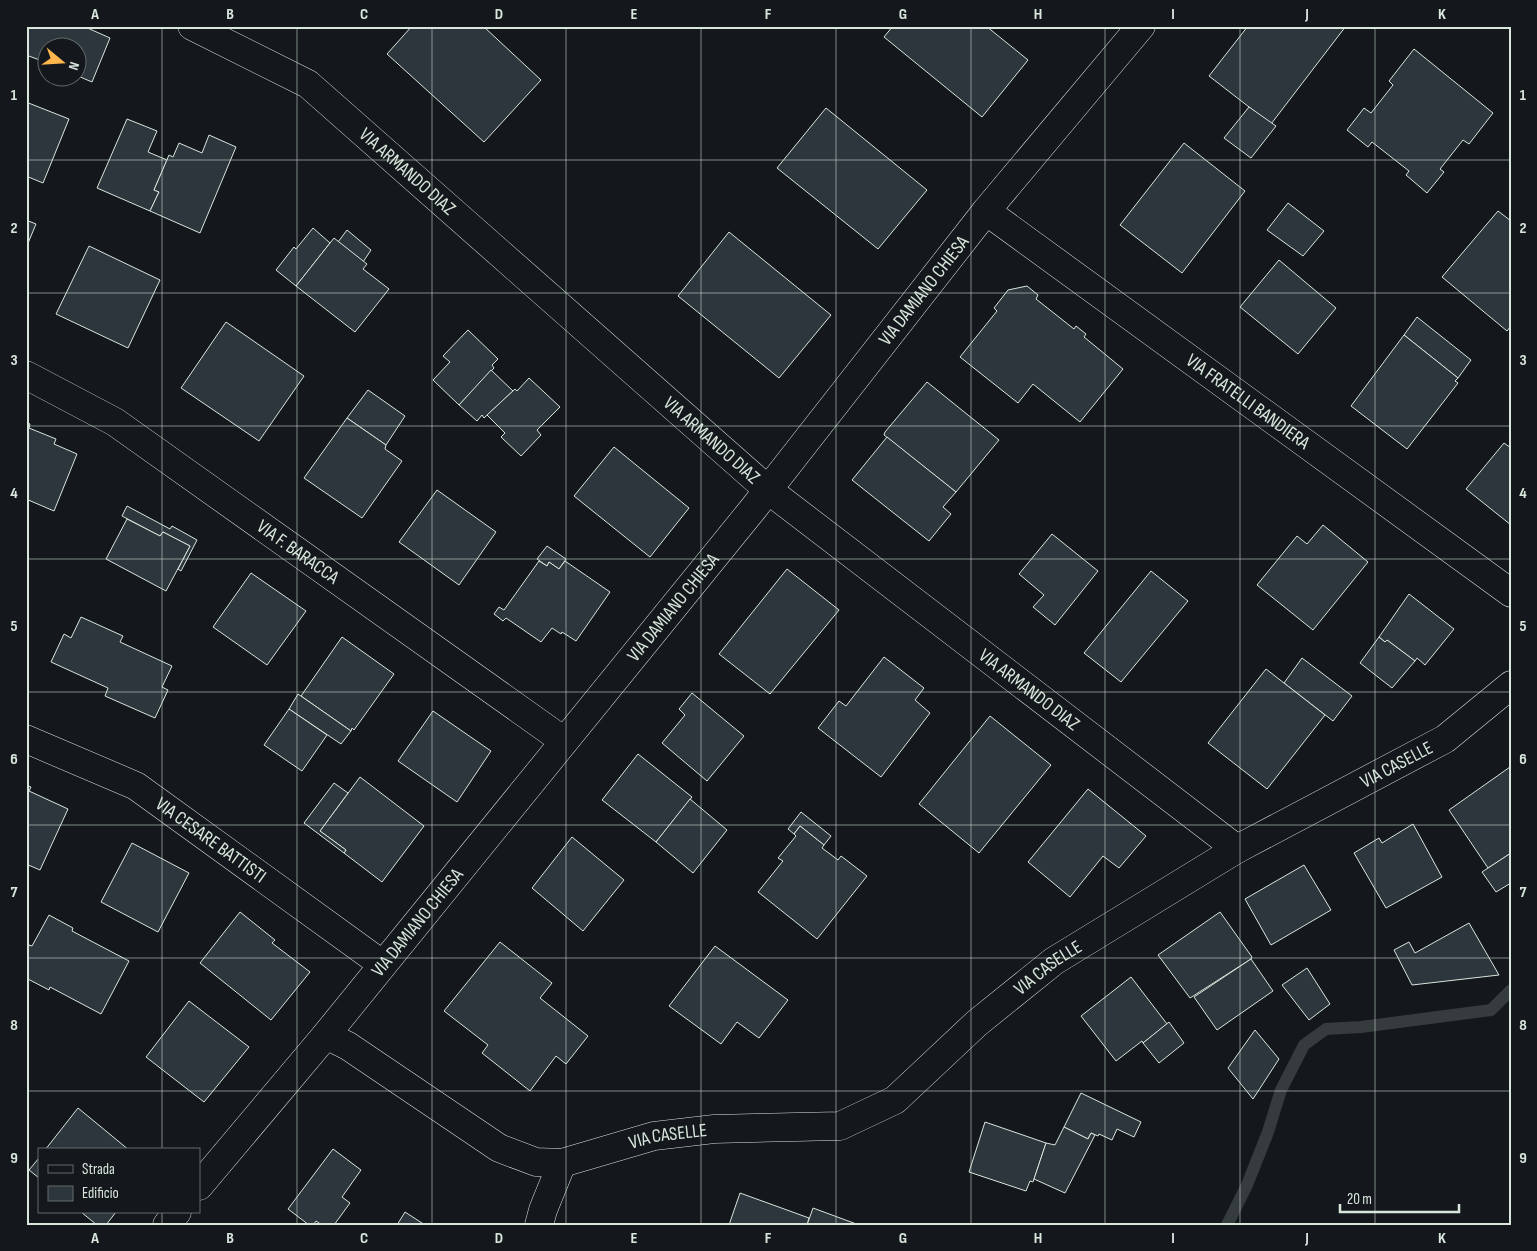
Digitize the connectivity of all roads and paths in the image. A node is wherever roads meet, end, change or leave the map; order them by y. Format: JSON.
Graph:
{"nodes":[{"id":1,"x":192,"y":26,"type":"edge"},
{"id":2,"x":1141,"y":26,"type":"edge"},
{"id":3,"x":986,"y":210,"type":"junction"},
{"id":4,"x":26,"y":375,"type":"edge"},
{"id":5,"x":768,"y":489,"type":"junction"},
{"id":6,"x":1511,"y":593,"type":"edge"},
{"id":7,"x":1511,"y":685,"type":"edge"},
{"id":8,"x":26,"y":739,"type":"edge"},
{"id":9,"x":564,"y":741,"type":"junction"},
{"id":10,"x":1237,"y":849,"type":"junction"},
{"id":11,"x":382,"y":964,"type":"junction"},
{"id":12,"x":326,"y":1034,"type":"junction"},
{"id":13,"x":562,"y":1163,"type":"junction"},
{"id":14,"x":200,"y":1185,"type":"edge"},
{"id":15,"x":175,"y":1214,"type":"edge"},
{"id":16,"x":167,"y":1225,"type":"edge"},
{"id":17,"x":539,"y":1225,"type":"edge"}],
"edges":[{"from":1,"to":5,"type":"street","name":"VIA ARMANDO DIAZ"},
{"from":2,"to":3,"type":"street","name":"VIA DAMIANO CHIESA"},
{"from":3,"to":5,"type":"street","name":"VIA DAMIANO CHIESA"},
{"from":3,"to":6,"type":"street","name":"VIA FRATELLI BANDIERA"},
{"from":4,"to":9,"type":"street","name":"VIA F. BARACCA"},
{"from":5,"to":9,"type":"street","name":"VIA DAMIANO CHIESA"},
{"from":5,"to":10,"type":"street","name":"VIA ARMANDO DIAZ"},
{"from":7,"to":10,"type":"street","name":"VIA CASELLE"},
{"from":8,"to":11,"type":"street","name":"VIA CESARE BATTISTI"},
{"from":9,"to":11,"type":"street","name":"VIA DAMIANO CHIESA"},
{"from":10,"to":13,"type":"street","name":"VIA CASELLE"},
{"from":11,"to":12,"type":"street","name":"VIA DAMIANO CHIESA"},
{"from":12,"to":13,"type":"street","name":"VIA CASELLE"},
{"from":12,"to":14,"type":"street","name":"VIA DAMIANO CHIESA"},
{"from":13,"to":17,"type":"street"},
{"from":15,"to":16,"type":"street"}]}
